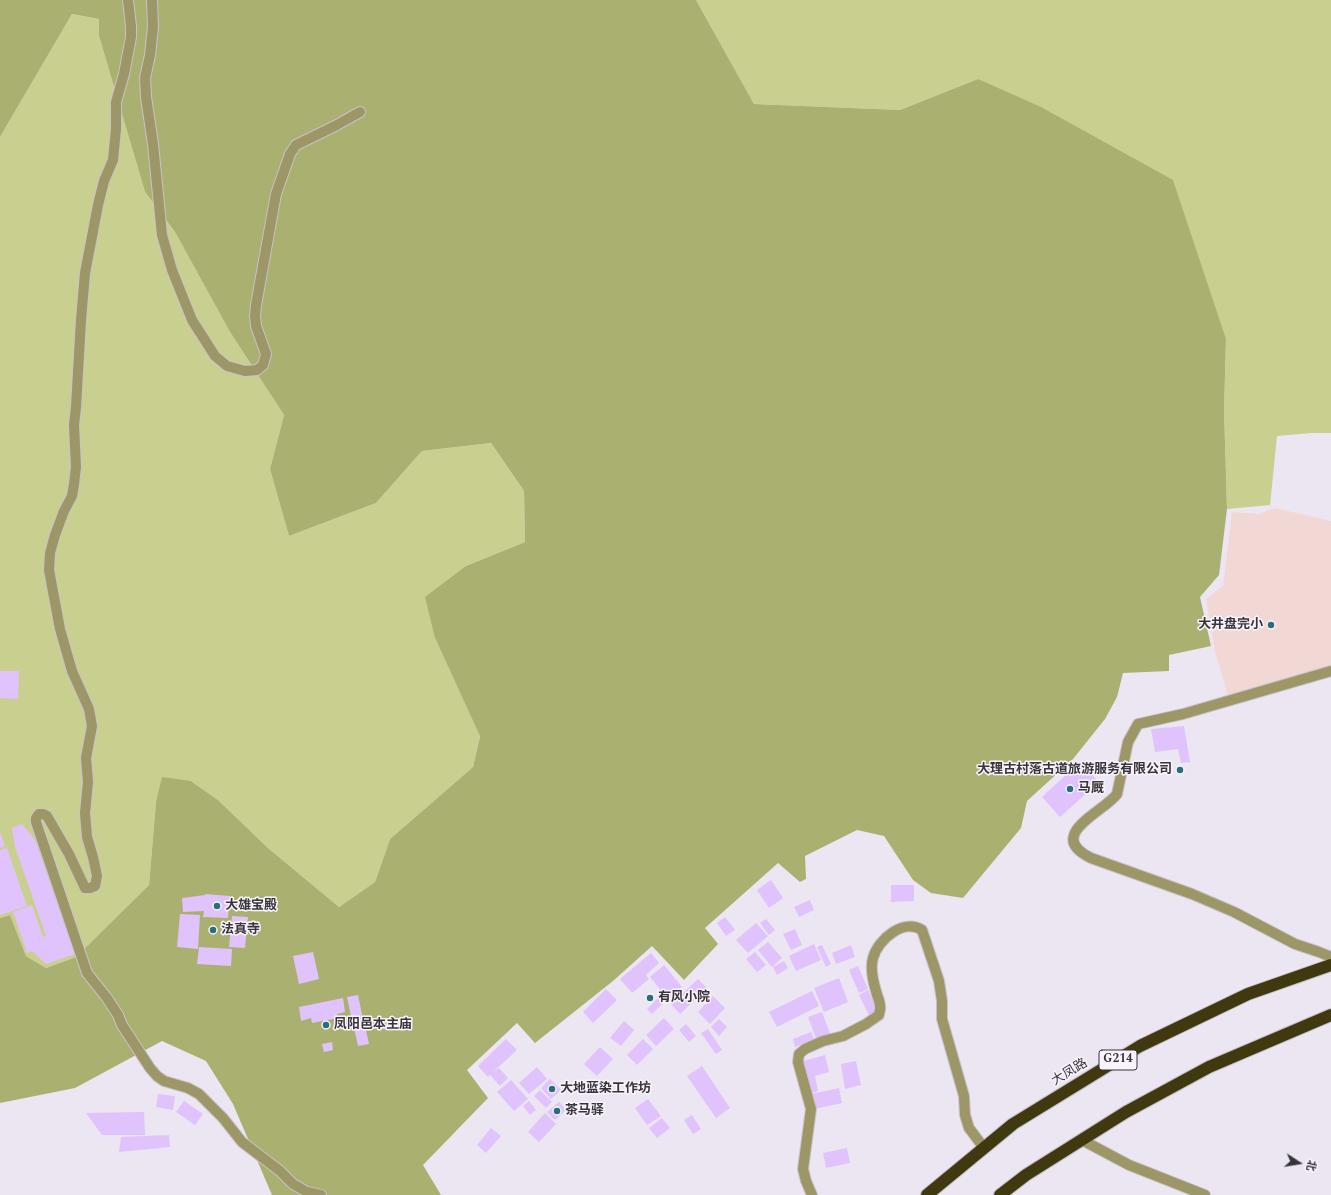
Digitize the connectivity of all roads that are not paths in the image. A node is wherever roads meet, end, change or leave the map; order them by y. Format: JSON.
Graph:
{"nodes":[{"id":1,"x":128,"y":0,"type":"edge"},
{"id":2,"x":152,"y":0,"type":"edge"},
{"id":3,"x":360,"y":112,"type":"dead end"},
{"id":4,"x":1331,"y":671,"type":"edge"},
{"id":5,"x":1331,"y":957,"type":"edge"},
{"id":6,"x":1331,"y":965,"type":"edge"},
{"id":7,"x":1331,"y":1015,"type":"edge"},
{"id":8,"x":1082,"y":1140,"type":"junction"},
{"id":9,"x":984,"y":1148,"type":"junction"},
{"id":10,"x":321,"y":1195,"type":"edge"},
{"id":11,"x":812,"y":1195,"type":"edge"},
{"id":12,"x":927,"y":1195,"type":"edge"},
{"id":13,"x":1000,"y":1195,"type":"edge"},
{"id":14,"x":1205,"y":1195,"type":"edge"}],
"edges":[{"from":1,"to":10,"type":"street"},
{"from":2,"to":3,"type":"street"},
{"from":4,"to":5,"type":"street"},
{"from":6,"to":9,"type":"highway","name":"大凤路","number":"G214"},
{"from":7,"to":8,"type":"highway"},
{"from":8,"to":13,"type":"highway"},
{"from":8,"to":14,"type":"street"},
{"from":9,"to":11,"type":"street"},
{"from":9,"to":12,"type":"highway","name":"大凤路","number":"G214"}]}
